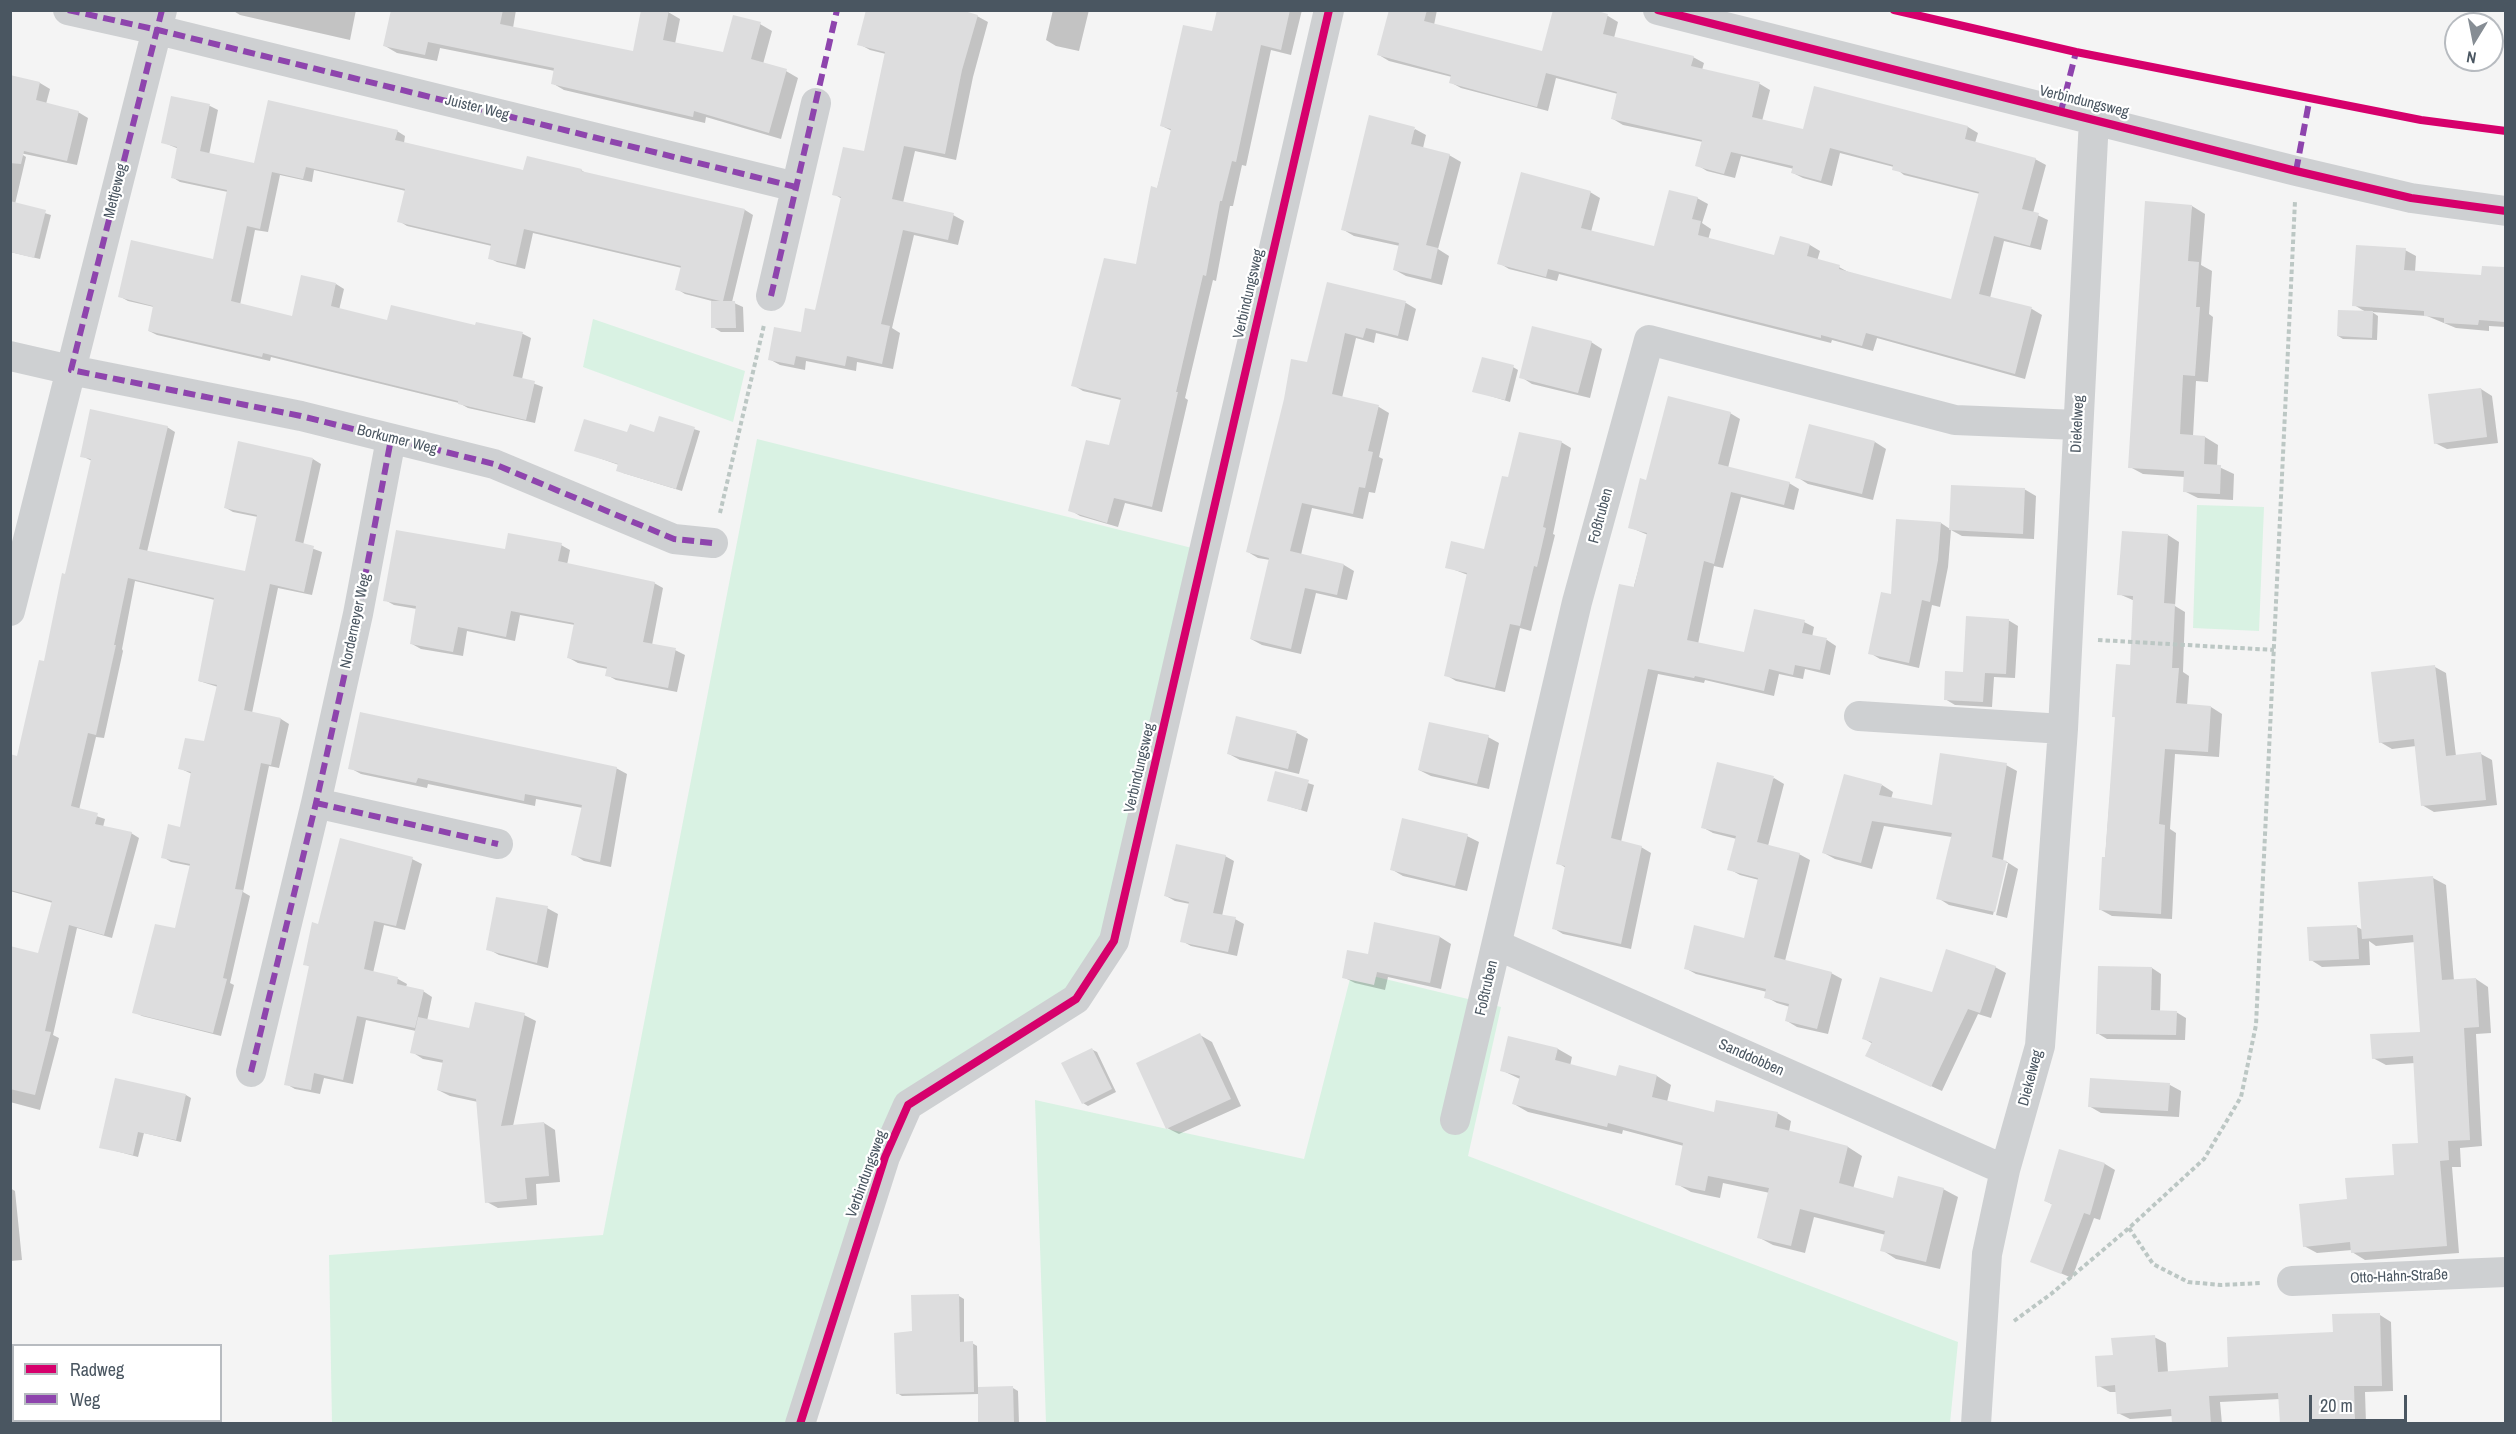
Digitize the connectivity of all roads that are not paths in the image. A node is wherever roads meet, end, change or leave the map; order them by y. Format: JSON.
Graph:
{"nodes":[{"id":1,"x":68,"y":10,"type":"edge"},
{"id":2,"x":1329,"y":10,"type":"edge"},
{"id":3,"x":1658,"y":10,"type":"edge"},
{"id":4,"x":160,"y":20,"type":"edge"},
{"id":5,"x":816,"y":104,"type":"dead end"},
{"id":6,"x":2094,"y":119,"type":"junction"},
{"id":7,"x":796,"y":187,"type":"junction"},
{"id":8,"x":2505,"y":211,"type":"edge"},
{"id":9,"x":771,"y":296,"type":"road end"},
{"id":10,"x":10,"y":356,"type":"edge"},
{"id":11,"x":70,"y":370,"type":"junction"},
{"id":12,"x":2077,"y":425,"type":"junction"},
{"id":13,"x":391,"y":438,"type":"junction"},
{"id":14,"x":713,"y":543,"type":"road end"},
{"id":15,"x":10,"y":611,"type":"edge"},
{"id":16,"x":1859,"y":716,"type":"dead end"},
{"id":17,"x":2063,"y":729,"type":"junction"},
{"id":18,"x":316,"y":803,"type":"junction"},
{"id":19,"x":498,"y":844,"type":"dead end"},
{"id":20,"x":1497,"y":945,"type":"junction"},
{"id":21,"x":251,"y":1072,"type":"dead end"},
{"id":22,"x":1455,"y":1120,"type":"dead end"},
{"id":23,"x":2005,"y":1170,"type":"junction"},
{"id":24,"x":2505,"y":1272,"type":"edge"},
{"id":25,"x":2292,"y":1281,"type":"road end"},
{"id":26,"x":800,"y":1424,"type":"edge"},
{"id":27,"x":1976,"y":1424,"type":"edge"}],
"edges":[{"from":1,"to":4,"type":"street","name":"Juister Weg"},
{"from":2,"to":26,"type":"street","name":"Verbindungsweg"},
{"from":3,"to":6,"type":"street","name":"Verbindungsweg"},
{"from":4,"to":7,"type":"street","name":"Juister Weg"},
{"from":4,"to":11,"type":"street","name":"Mettjeweg"},
{"from":5,"to":7,"type":"street"},
{"from":6,"to":8,"type":"street","name":"Verbindungsweg"},
{"from":6,"to":12,"type":"street","name":"Diekelweg"},
{"from":7,"to":9,"type":"street"},
{"from":10,"to":11,"type":"street"},
{"from":11,"to":13,"type":"street","name":"Borkumer Weg"},
{"from":11,"to":15,"type":"street","name":"Mettjeweg"},
{"from":12,"to":17,"type":"street","name":"Diekelweg"},
{"from":12,"to":20,"type":"street","name":"Foßtruben"},
{"from":13,"to":14,"type":"street","name":"Borkumer Weg"},
{"from":13,"to":18,"type":"street","name":"Norderneyer Weg"},
{"from":16,"to":17,"type":"street"},
{"from":17,"to":23,"type":"street","name":"Diekelweg"},
{"from":18,"to":19,"type":"street"},
{"from":18,"to":21,"type":"street","name":"Norderneyer Weg"},
{"from":20,"to":22,"type":"street","name":"Foßtruben"},
{"from":20,"to":23,"type":"street","name":"Sanddobben"},
{"from":23,"to":27,"type":"street","name":"Diekelweg"},
{"from":24,"to":25,"type":"street","name":"Otto-Hahn-Straße"}]}
